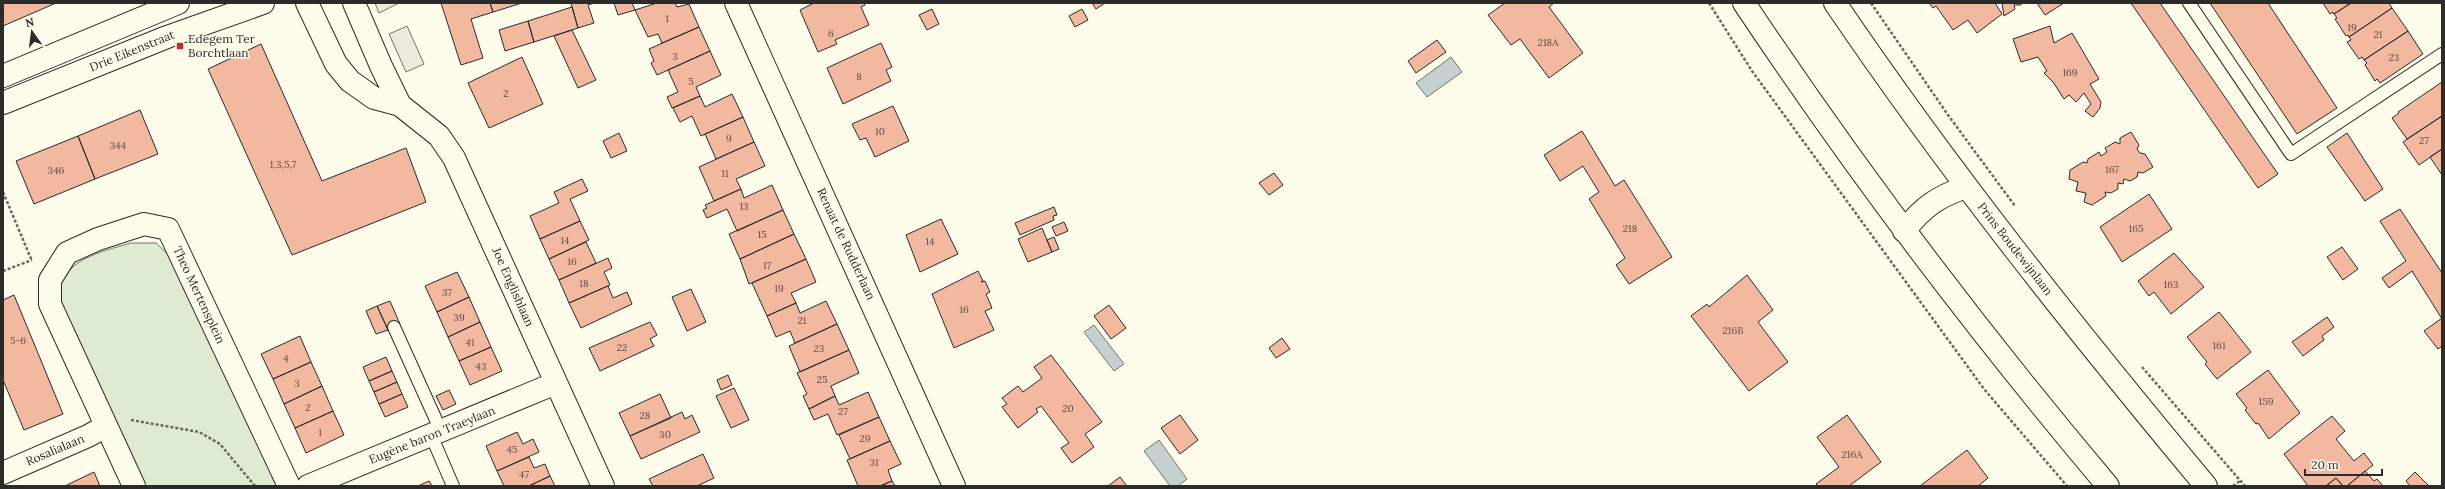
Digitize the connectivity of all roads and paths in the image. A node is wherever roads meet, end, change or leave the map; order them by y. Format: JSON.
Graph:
{"nodes":[{"id":1,"x":178,"y":3,"type":"edge"},
{"id":2,"x":263,"y":3,"type":"edge"},
{"id":3,"x":307,"y":3,"type":"edge"},
{"id":4,"x":354,"y":3,"type":"edge"},
{"id":5,"x":736,"y":3,"type":"edge"},
{"id":6,"x":1709,"y":3,"type":"edge"},
{"id":7,"x":1744,"y":3,"type":"edge"},
{"id":8,"x":1835,"y":3,"type":"edge"},
{"id":9,"x":1871,"y":3,"type":"edge"},
{"id":10,"x":2189,"y":3,"type":"edge"},
{"id":11,"x":2442,"y":54,"type":"edge"},
{"id":12,"x":3,"y":76,"type":"edge"},
{"id":13,"x":3,"y":103,"type":"edge"},
{"id":14,"x":400,"y":105,"type":"junction"},
{"id":15,"x":1966,"y":187,"type":"junction"},
{"id":16,"x":3,"y":192,"type":"edge"},
{"id":17,"x":2017,"y":209,"type":"dead end"},
{"id":18,"x":1904,"y":231,"type":"junction"},
{"id":19,"x":32,"y":260,"type":"junction"},
{"id":20,"x":3,"y":271,"type":"edge"},
{"id":21,"x":50,"y":280,"type":"junction"},
{"id":22,"x":394,"y":327,"type":"dead end"},
{"id":23,"x":2138,"y":362,"type":"dead end"},
{"id":24,"x":556,"y":383,"type":"junction"},
{"id":25,"x":106,"y":426,"type":"junction"},
{"id":26,"x":436,"y":433,"type":"junction"},
{"id":27,"x":3,"y":473,"type":"edge"},
{"id":28,"x":2240,"y":481,"type":"junction"},
{"id":29,"x":134,"y":486,"type":"edge"},
{"id":30,"x":255,"y":486,"type":"edge"},
{"id":31,"x":289,"y":486,"type":"edge"},
{"id":32,"x":308,"y":486,"type":"edge"},
{"id":33,"x":453,"y":486,"type":"edge"},
{"id":34,"x":603,"y":486,"type":"edge"},
{"id":35,"x":954,"y":486,"type":"edge"},
{"id":36,"x":2067,"y":486,"type":"edge"},
{"id":37,"x":2108,"y":486,"type":"edge"},
{"id":38,"x":2206,"y":486,"type":"edge"},
{"id":39,"x":2233,"y":486,"type":"edge"},
{"id":40,"x":2245,"y":486,"type":"edge"}],
"edges":[{"from":1,"to":12,"type":"street"},
{"from":2,"to":13,"type":"street","name":"Drie Eikenstraat"},
{"from":3,"to":14,"type":"street","name":"Joe Englishlaan"},
{"from":4,"to":14,"type":"street","name":"Joe Englishlaan"},
{"from":5,"to":35,"type":"street","name":"Renaat de Rudderlaan"},
{"from":6,"to":36,"type":"path"},
{"from":7,"to":18,"type":"street"},
{"from":8,"to":15,"type":"street","name":"Prins Boudewijnlaan"},
{"from":9,"to":17,"type":"path"},
{"from":10,"to":11,"type":"lane"},
{"from":14,"to":24,"type":"street","name":"Joe Englishlaan"},
{"from":15,"to":18,"type":"street"},
{"from":15,"to":38,"type":"street","name":"Prins Boudewijnlaan"},
{"from":16,"to":19,"type":"path"},
{"from":18,"to":37,"type":"street"},
{"from":19,"to":20,"type":"path"},
{"from":19,"to":21,"type":"path"},
{"from":21,"to":25,"type":"street"},
{"from":21,"to":31,"type":"street","name":"Theo Mertensplein"},
{"from":22,"to":26,"type":"lane"},
{"from":23,"to":28,"type":"path"},
{"from":24,"to":26,"type":"street","name":"Eugène baron Traeylaan"},
{"from":24,"to":34,"type":"street","name":"Joe Englishlaan"},
{"from":25,"to":27,"type":"street","name":"Rosalialaan"},
{"from":25,"to":29,"type":"street"},
{"from":25,"to":30,"type":"path"},
{"from":26,"to":32,"type":"street","name":"Eugène baron Traeylaan"},
{"from":26,"to":33,"type":"lane"},
{"from":28,"to":39,"type":"path"},
{"from":28,"to":40,"type":"path"}]}
